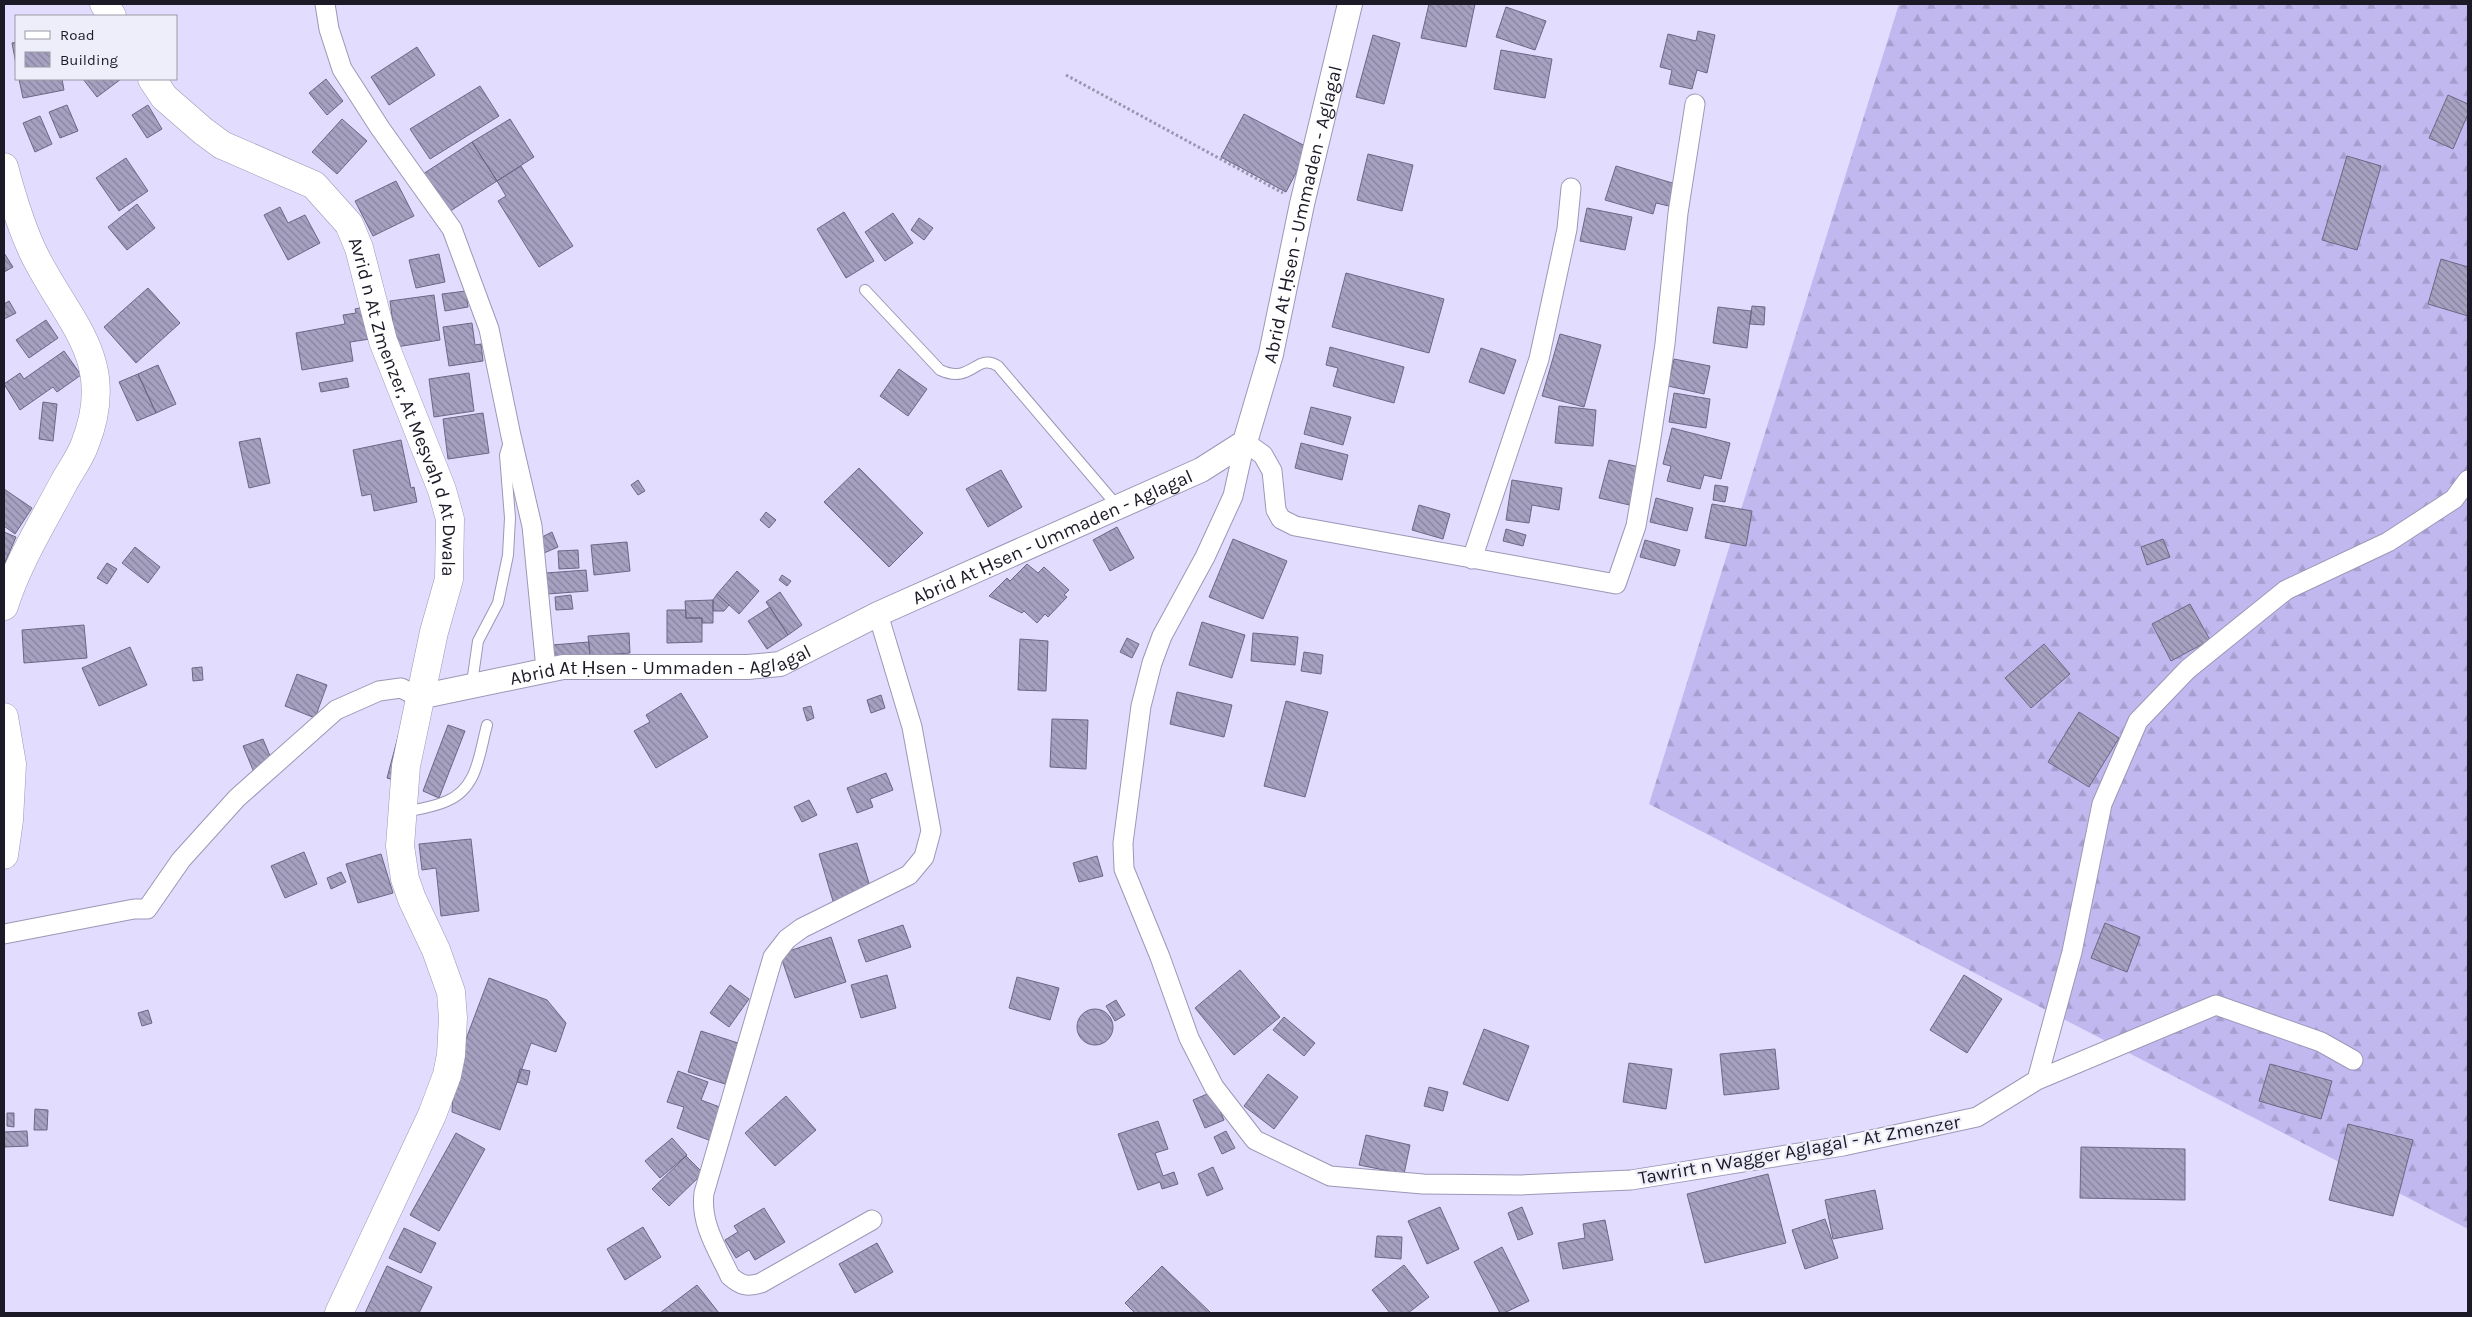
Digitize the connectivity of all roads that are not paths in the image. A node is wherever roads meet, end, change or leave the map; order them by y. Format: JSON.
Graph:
{"nodes":[{"id":1,"x":104,"y":4,"type":"edge"},
{"id":2,"x":325,"y":4,"type":"edge"},
{"id":3,"x":1350,"y":4,"type":"edge"},
{"id":4,"x":111,"y":15,"type":"edge"},
{"id":5,"x":153,"y":80,"type":"edge"},
{"id":6,"x":1695,"y":104,"type":"dead end"},
{"id":7,"x":4,"y":167,"type":"edge"},
{"id":8,"x":1571,"y":188,"type":"dead end"},
{"id":9,"x":865,"y":290,"type":"dead end"},
{"id":10,"x":511,"y":436,"type":"junction"},
{"id":11,"x":1245,"y":442,"type":"junction"},
{"id":12,"x":2468,"y":480,"type":"edge"},
{"id":13,"x":1119,"y":508,"type":"junction"},
{"id":14,"x":1472,"y":559,"type":"junction"},
{"id":15,"x":4,"y":606,"type":"edge"},
{"id":16,"x":878,"y":614,"type":"junction"},
{"id":17,"x":546,"y":669,"type":"junction"},
{"id":18,"x":476,"y":685,"type":"junction"},
{"id":19,"x":419,"y":697,"type":"junction"},
{"id":20,"x":4,"y":717,"type":"edge"},
{"id":21,"x":487,"y":725,"type":"dead end"},
{"id":22,"x":401,"y":814,"type":"junction"},
{"id":23,"x":4,"y":855,"type":"edge"},
{"id":24,"x":4,"y":934,"type":"edge"},
{"id":25,"x":2353,"y":1060,"type":"dead end"},
{"id":26,"x":2037,"y":1080,"type":"junction"},
{"id":27,"x":872,"y":1220,"type":"dead end"},
{"id":28,"x":339,"y":1313,"type":"edge"}],
"edges":[{"from":1,"to":4,"type":"main road"},
{"from":2,"to":10,"type":"street"},
{"from":3,"to":11,"type":"street","name":"Abrid At Ḥsen - Ummaden - Aglagal"},
{"from":5,"to":19,"type":"main road","name":"Avrid n At Zmenzer, At Meṣvaḥ d At Dwala"},
{"from":6,"to":14,"type":"street"},
{"from":7,"to":15,"type":"main road"},
{"from":8,"to":14,"type":"street"},
{"from":9,"to":13,"type":"lane"},
{"from":10,"to":17,"type":"street"},
{"from":10,"to":18,"type":"lane"},
{"from":11,"to":13,"type":"street","name":"Abrid At Ḥsen - Ummaden - Aglagal"},
{"from":11,"to":14,"type":"street"},
{"from":11,"to":26,"type":"street","name":"Tawrirt n Wagger Aglagal - At Zmenzer"},
{"from":12,"to":26,"type":"street"},
{"from":13,"to":16,"type":"street","name":"Abrid At Ḥsen - Ummaden - Aglagal"},
{"from":16,"to":17,"type":"street","name":"Abrid At Ḥsen - Ummaden - Aglagal"},
{"from":16,"to":27,"type":"street"},
{"from":17,"to":18,"type":"street","name":"Abrid At Ḥsen - Ummaden - Aglagal"},
{"from":18,"to":19,"type":"street","name":"Abrid At Ḥsen - Ummaden - Aglagal"},
{"from":19,"to":22,"type":"main road","name":"Avrid n At Zmenzer, At Meṣvaḥ d At Dwala"},
{"from":19,"to":24,"type":"street"},
{"from":20,"to":23,"type":"main road"},
{"from":21,"to":22,"type":"lane"},
{"from":22,"to":28,"type":"main road","name":"Avrid n At Zmenzer, At Meṣvaḥ d At Dwala"},
{"from":25,"to":26,"type":"street","name":"Tawrirt n Wagger Aglagal - At Zmenzer"}]}
